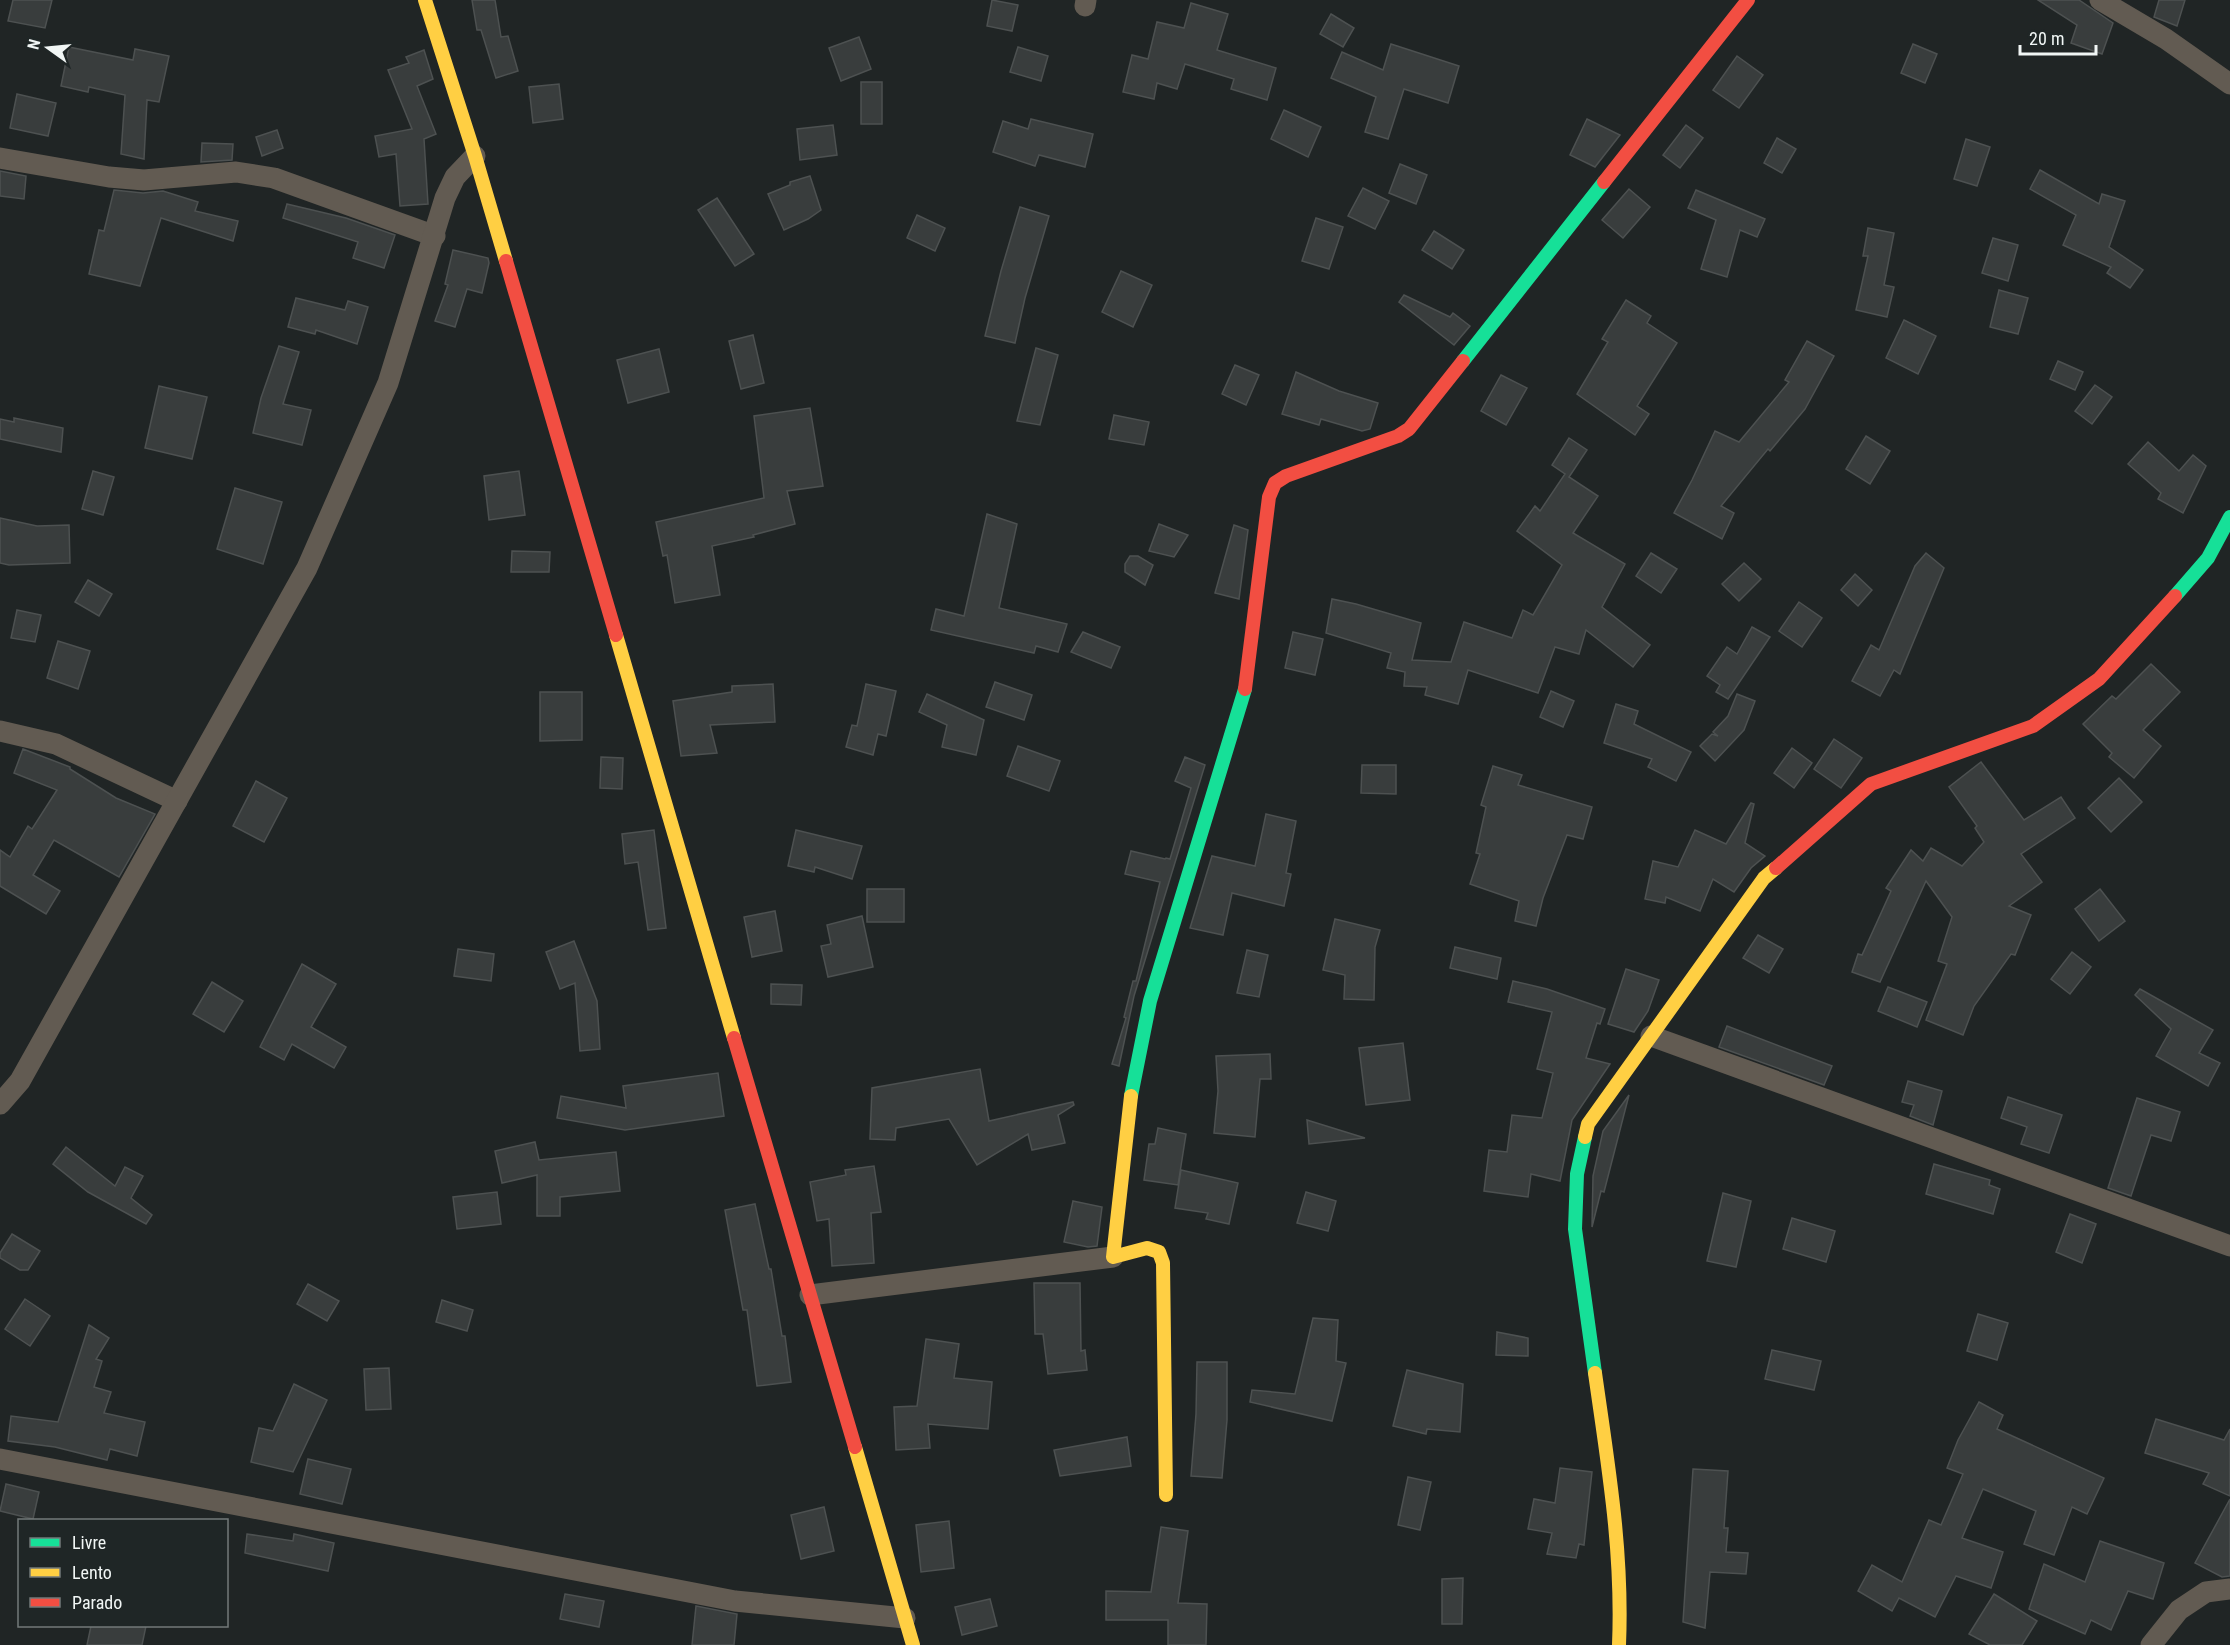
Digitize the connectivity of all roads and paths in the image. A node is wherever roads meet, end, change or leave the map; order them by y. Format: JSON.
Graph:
{"nodes":[{"id":1,"x":425,"y":0,"type":"edge"},
{"id":2,"x":1748,"y":0,"type":"edge"},
{"id":3,"x":2100,"y":0,"type":"edge"},
{"id":4,"x":2230,"y":84,"type":"edge"},
{"id":5,"x":475,"y":156,"type":"junction"},
{"id":6,"x":0,"y":158,"type":"edge"},
{"id":7,"x":435,"y":236,"type":"junction"},
{"id":8,"x":2230,"y":517,"type":"edge"},
{"id":9,"x":0,"y":731,"type":"edge"},
{"id":10,"x":177,"y":801,"type":"junction"},
{"id":11,"x":1651,"y":1036,"type":"junction"},
{"id":12,"x":0,"y":1104,"type":"edge"},
{"id":13,"x":2230,"y":1246,"type":"edge"},
{"id":14,"x":1113,"y":1257,"type":"junction"},
{"id":15,"x":810,"y":1295,"type":"junction"},
{"id":16,"x":0,"y":1459,"type":"edge"},
{"id":17,"x":1166,"y":1495,"type":"dead end"},
{"id":18,"x":2230,"y":1589,"type":"edge"},
{"id":19,"x":905,"y":1618,"type":"junction"},
{"id":20,"x":913,"y":1645,"type":"edge"},
{"id":21,"x":1618,"y":1645,"type":"edge"},
{"id":22,"x":2151,"y":1645,"type":"edge"}],
"edges":[{"from":1,"to":5,"type":"street"},
{"from":2,"to":14,"type":"street"},
{"from":3,"to":4,"type":"street"},
{"from":5,"to":7,"type":"street"},
{"from":5,"to":15,"type":"street"},
{"from":6,"to":7,"type":"street"},
{"from":7,"to":10,"type":"street"},
{"from":8,"to":11,"type":"street"},
{"from":9,"to":10,"type":"street"},
{"from":10,"to":12,"type":"street"},
{"from":11,"to":13,"type":"street"},
{"from":11,"to":21,"type":"street"},
{"from":14,"to":15,"type":"street"},
{"from":14,"to":17,"type":"street"},
{"from":15,"to":19,"type":"street"},
{"from":16,"to":19,"type":"street"},
{"from":18,"to":22,"type":"street"},
{"from":19,"to":20,"type":"street"}]}
